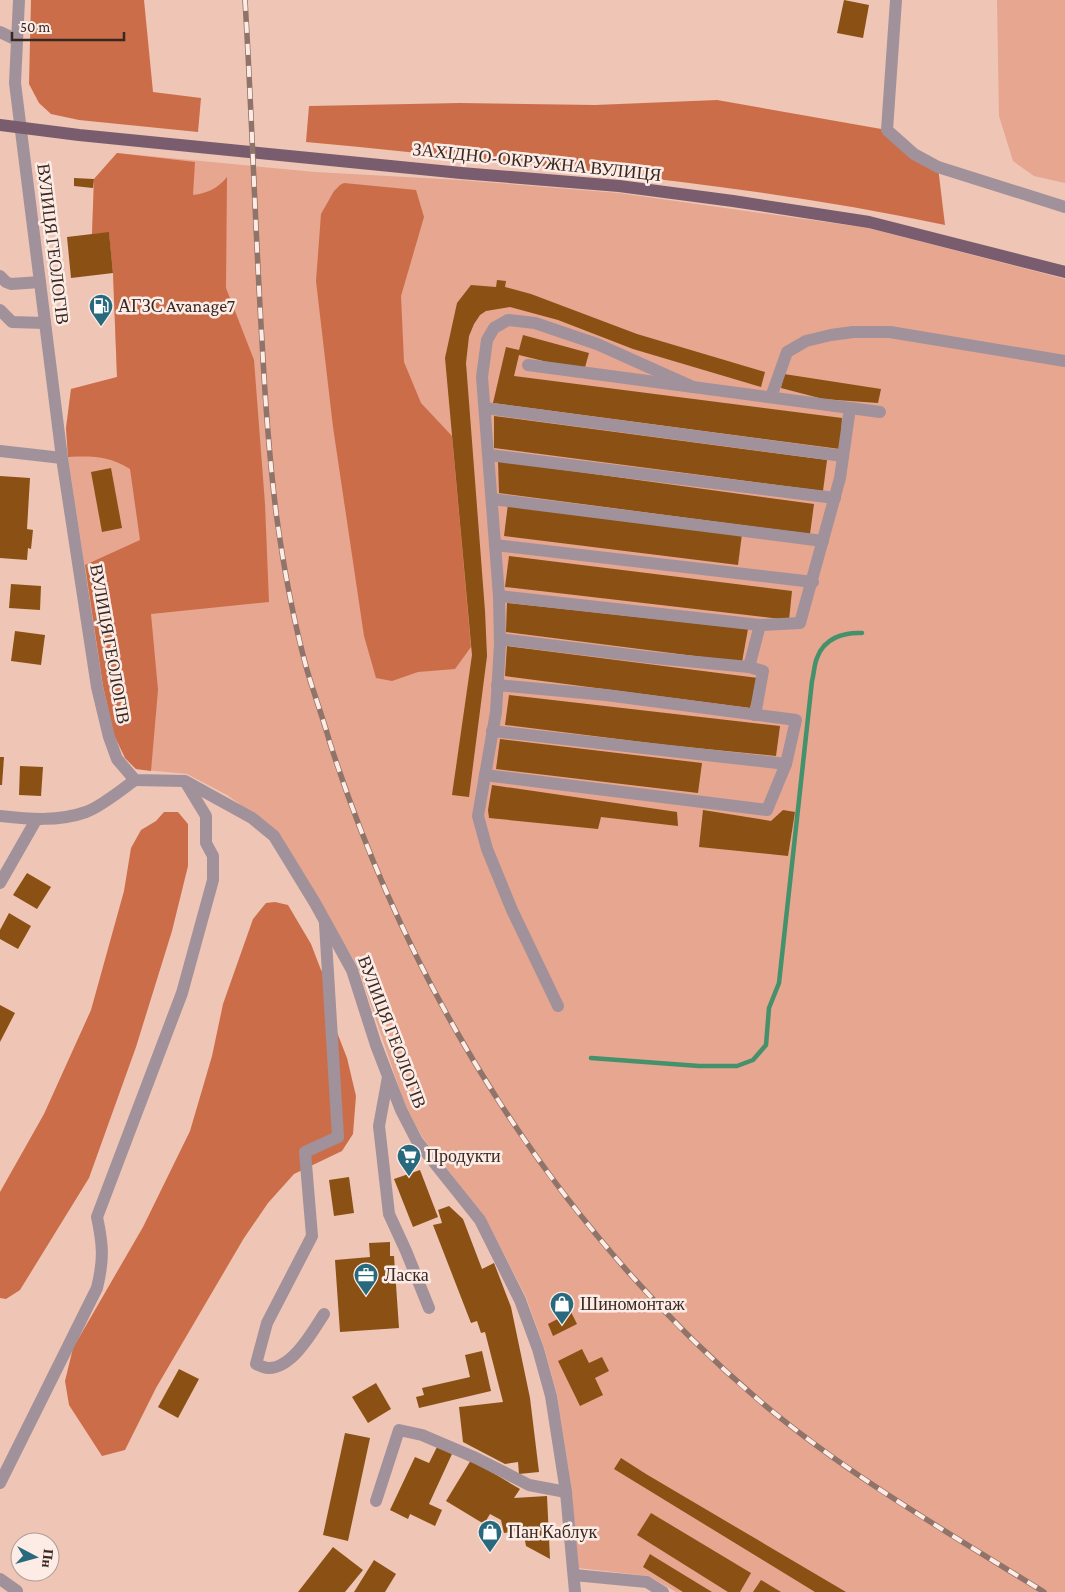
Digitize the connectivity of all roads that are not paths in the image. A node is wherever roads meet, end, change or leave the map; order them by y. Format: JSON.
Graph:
{"nodes":[{"id":1,"x":19,"y":0,"type":"edge"},
{"id":2,"x":896,"y":0,"type":"edge"},
{"id":3,"x":0,"y":32,"type":"edge"},
{"id":4,"x":17,"y":40,"type":"junction"},
{"id":5,"x":0,"y":125,"type":"edge"},
{"id":6,"x":20,"y":127,"type":"junction"},
{"id":7,"x":1065,"y":207,"type":"edge"},
{"id":8,"x":1065,"y":272,"type":"edge"},
{"id":9,"x":0,"y":276,"type":"edge"},
{"id":10,"x":40,"y":282,"type":"junction"},
{"id":11,"x":0,"y":310,"type":"edge"},
{"id":12,"x":45,"y":323,"type":"junction"},
{"id":13,"x":1065,"y":361,"type":"edge"},
{"id":14,"x":528,"y":365,"type":"dead end"},
{"id":15,"x":693,"y":387,"type":"junction"},
{"id":16,"x":771,"y":397,"type":"junction"},
{"id":17,"x":486,"y":408,"type":"junction"},
{"id":18,"x":850,"y":408,"type":"junction"},
{"id":19,"x":880,"y":412,"type":"dead end"},
{"id":20,"x":0,"y":451,"type":"edge"},
{"id":21,"x":489,"y":455,"type":"junction"},
{"id":22,"x":843,"y":456,"type":"junction"},
{"id":23,"x":62,"y":458,"type":"junction"},
{"id":24,"x":835,"y":498,"type":"junction"},
{"id":25,"x":492,"y":499,"type":"junction"},
{"id":26,"x":823,"y":541,"type":"junction"},
{"id":27,"x":495,"y":545,"type":"junction"},
{"id":28,"x":813,"y":582,"type":"junction"},
{"id":29,"x":499,"y":596,"type":"junction"},
{"id":30,"x":760,"y":625,"type":"junction"},
{"id":31,"x":500,"y":639,"type":"junction"},
{"id":32,"x":749,"y":666,"type":"junction"},
{"id":33,"x":497,"y":685,"type":"junction"},
{"id":34,"x":755,"y":715,"type":"junction"},
{"id":35,"x":492,"y":731,"type":"junction"},
{"id":36,"x":786,"y":764,"type":"junction"},
{"id":37,"x":485,"y":776,"type":"junction"},
{"id":38,"x":135,"y":780,"type":"junction"},
{"id":39,"x":185,"y":780,"type":"junction"},
{"id":40,"x":0,"y":816,"type":"edge"},
{"id":41,"x":36,"y":820,"type":"junction"},
{"id":42,"x":0,"y":882,"type":"edge"},
{"id":43,"x":325,"y":921,"type":"junction"},
{"id":44,"x":558,"y":1006,"type":"dead end"},
{"id":45,"x":388,"y":1077,"type":"junction"},
{"id":46,"x":429,"y":1308,"type":"dead end"},
{"id":47,"x":324,"y":1314,"type":"dead end"},
{"id":48,"x":0,"y":1483,"type":"edge"},
{"id":49,"x":566,"y":1492,"type":"junction"},
{"id":50,"x":376,"y":1501,"type":"dead end"},
{"id":51,"x":574,"y":1575,"type":"junction"},
{"id":52,"x":0,"y":1579,"type":"edge"},
{"id":53,"x":17,"y":1590,"type":"dead end"},
{"id":54,"x":574,"y":1592,"type":"edge"},
{"id":55,"x":663,"y":1592,"type":"edge"}],
"edges":[{"from":1,"to":4,"type":"street","name":"ВУЛИЦЯ ГЕОЛОГІВ"},
{"from":2,"to":7,"type":"street"},
{"from":3,"to":4,"type":"street"},
{"from":4,"to":6,"type":"street","name":"ВУЛИЦЯ ГЕОЛОГІВ"},
{"from":5,"to":6,"type":"main road","name":"ЗАХІДНО-ОКРУЖНА ВУЛИЦЯ"},
{"from":6,"to":8,"type":"main road","name":"ЗАХІДНО-ОКРУЖНА ВУЛИЦЯ"},
{"from":6,"to":10,"type":"street","name":"ВУЛИЦЯ ГЕОЛОГІВ"},
{"from":9,"to":10,"type":"street"},
{"from":10,"to":12,"type":"street","name":"ВУЛИЦЯ ГЕОЛОГІВ"},
{"from":11,"to":12,"type":"street"},
{"from":12,"to":23,"type":"street","name":"ВУЛИЦЯ ГЕОЛОГІВ"},
{"from":13,"to":16,"type":"street"},
{"from":14,"to":15,"type":"street"},
{"from":15,"to":16,"type":"street"},
{"from":15,"to":17,"type":"street"},
{"from":16,"to":18,"type":"street"},
{"from":17,"to":21,"type":"street"},
{"from":17,"to":22,"type":"street"},
{"from":18,"to":19,"type":"street"},
{"from":18,"to":22,"type":"street"},
{"from":20,"to":23,"type":"street"},
{"from":21,"to":24,"type":"street"},
{"from":21,"to":25,"type":"street"},
{"from":22,"to":24,"type":"street"},
{"from":23,"to":38,"type":"street","name":"ВУЛИЦЯ ГЕОЛОГІВ"},
{"from":24,"to":26,"type":"street"},
{"from":25,"to":26,"type":"street"},
{"from":25,"to":27,"type":"street"},
{"from":26,"to":28,"type":"street"},
{"from":27,"to":28,"type":"street"},
{"from":27,"to":29,"type":"street"},
{"from":28,"to":30,"type":"street"},
{"from":29,"to":30,"type":"street"},
{"from":29,"to":31,"type":"street"},
{"from":30,"to":32,"type":"street"},
{"from":31,"to":32,"type":"street"},
{"from":31,"to":33,"type":"street"},
{"from":32,"to":34,"type":"street"},
{"from":33,"to":34,"type":"street"},
{"from":33,"to":35,"type":"street"},
{"from":34,"to":36,"type":"street"},
{"from":35,"to":36,"type":"street"},
{"from":35,"to":37,"type":"street"},
{"from":36,"to":37,"type":"street"},
{"from":37,"to":44,"type":"street"},
{"from":38,"to":39,"type":"street","name":"ВУЛИЦЯ ГЕОЛОГІВ"},
{"from":38,"to":41,"type":"street"},
{"from":39,"to":43,"type":"street","name":"ВУЛИЦЯ ГЕОЛОГІВ"},
{"from":39,"to":48,"type":"street"},
{"from":40,"to":41,"type":"street"},
{"from":41,"to":42,"type":"street"},
{"from":43,"to":45,"type":"street","name":"ВУЛИЦЯ ГЕОЛОГІВ"},
{"from":43,"to":47,"type":"street"},
{"from":45,"to":46,"type":"street"},
{"from":45,"to":49,"type":"street","name":"ВУЛИЦЯ ГЕОЛОГІВ"},
{"from":49,"to":50,"type":"street"},
{"from":49,"to":51,"type":"street","name":"ВУЛИЦЯ ГЕОЛОГІВ"},
{"from":51,"to":54,"type":"street","name":"ВУЛИЦЯ ГЕОЛОГІВ"},
{"from":51,"to":55,"type":"street"},
{"from":52,"to":53,"type":"street"}]}
